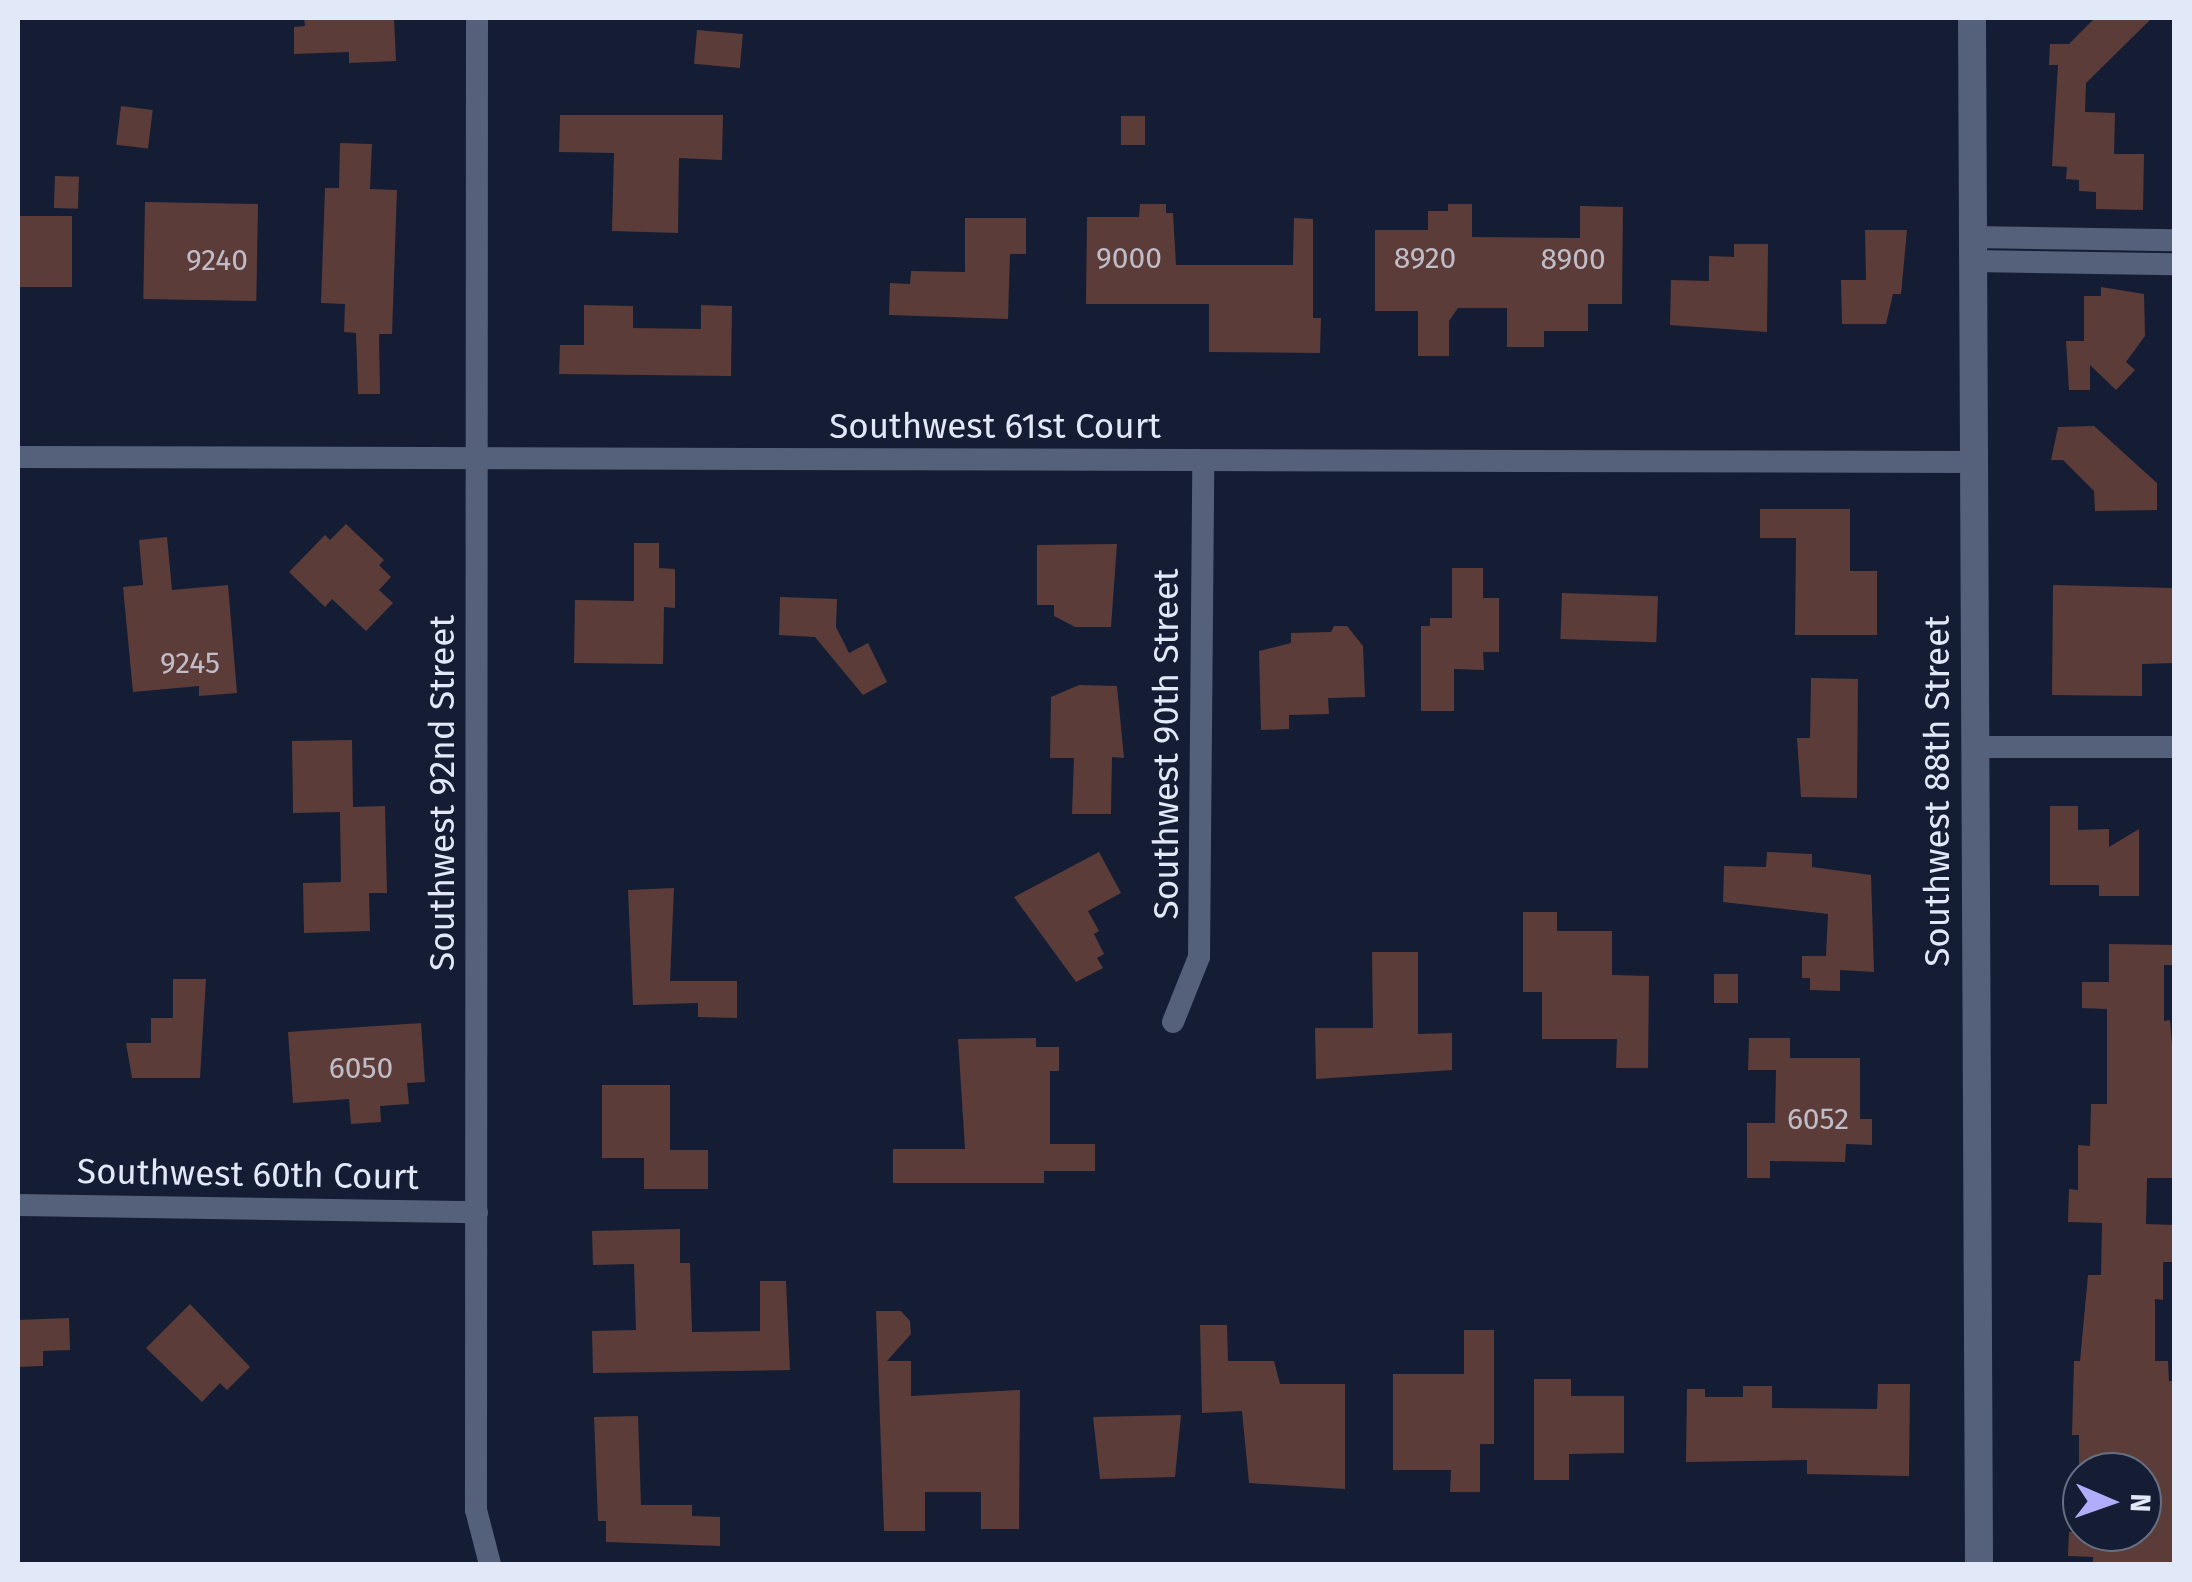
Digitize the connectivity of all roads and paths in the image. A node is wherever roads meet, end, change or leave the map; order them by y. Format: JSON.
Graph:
{"nodes":[{"id":1,"x":477,"y":18,"type":"edge"},
{"id":2,"x":1972,"y":18,"type":"edge"},
{"id":3,"x":2174,"y":240,"type":"edge"},
{"id":4,"x":1973,"y":249,"type":"junction"},
{"id":5,"x":2174,"y":264,"type":"edge"},
{"id":6,"x":18,"y":457,"type":"edge"},
{"id":7,"x":476,"y":459,"type":"junction"},
{"id":8,"x":1203,"y":461,"type":"junction"},
{"id":9,"x":1972,"y":462,"type":"junction"},
{"id":10,"x":1974,"y":747,"type":"junction"},
{"id":11,"x":2174,"y":747,"type":"edge"},
{"id":12,"x":1173,"y":1022,"type":"dead end"},
{"id":13,"x":18,"y":1205,"type":"edge"},
{"id":14,"x":477,"y":1212,"type":"junction"},
{"id":15,"x":490,"y":1564,"type":"edge"},
{"id":16,"x":1978,"y":1564,"type":"edge"}],
"edges":[{"from":1,"to":7,"type":"street","name":"Southwest 92nd Street"},
{"from":2,"to":4,"type":"street","name":"Southwest 88th Street"},
{"from":3,"to":4,"type":"street"},
{"from":4,"to":5,"type":"street"},
{"from":4,"to":9,"type":"street","name":"Southwest 88th Street"},
{"from":6,"to":7,"type":"street","name":"Southwest 61st Court"},
{"from":7,"to":8,"type":"street","name":"Southwest 61st Court"},
{"from":7,"to":14,"type":"street","name":"Southwest 92nd Street"},
{"from":8,"to":9,"type":"street","name":"Southwest 61st Court"},
{"from":8,"to":12,"type":"street","name":"Southwest 90th Street"},
{"from":9,"to":10,"type":"street","name":"Southwest 88th Street"},
{"from":10,"to":11,"type":"street"},
{"from":10,"to":16,"type":"street","name":"Southwest 88th Street"},
{"from":13,"to":14,"type":"street","name":"Southwest 60th Court"},
{"from":14,"to":15,"type":"street","name":"Southwest 92nd Street"}]}
